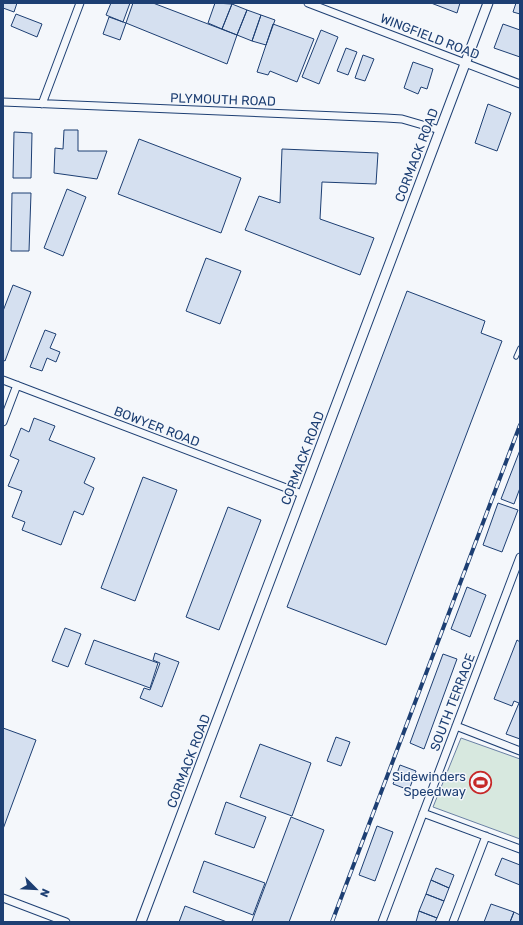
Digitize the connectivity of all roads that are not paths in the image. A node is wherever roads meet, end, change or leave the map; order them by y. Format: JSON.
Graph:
{"nodes":[{"id":1,"x":80,"y":3,"type":"edge"},
{"id":2,"x":308,"y":3,"type":"edge"},
{"id":3,"x":488,"y":3,"type":"edge"},
{"id":4,"x":466,"y":63,"type":"junction"},
{"id":5,"x":520,"y":84,"type":"edge"},
{"id":6,"x":3,"y":102,"type":"edge"},
{"id":7,"x":42,"y":104,"type":"junction"},
{"id":8,"x":440,"y":130,"type":"junction"},
{"id":9,"x":520,"y":348,"type":"edge"},
{"id":10,"x":516,"y":357,"type":"dead end"},
{"id":11,"x":3,"y":380,"type":"edge"},
{"id":12,"x":17,"y":385,"type":"junction"},
{"id":13,"x":3,"y":422,"type":"edge"},
{"id":14,"x":302,"y":494,"type":"junction"},
{"id":15,"x":520,"y":557,"type":"edge"},
{"id":16,"x":517,"y":574,"type":"edge"},
{"id":17,"x":456,"y":726,"type":"junction"},
{"id":18,"x":520,"y":751,"type":"edge"},
{"id":19,"x":423,"y":813,"type":"junction"},
{"id":20,"x":486,"y":836,"type":"junction"},
{"id":21,"x":520,"y":849,"type":"edge"},
{"id":22,"x":3,"y":898,"type":"edge"},
{"id":23,"x":66,"y":922,"type":"edge"},
{"id":24,"x":141,"y":922,"type":"edge"},
{"id":25,"x":382,"y":922,"type":"edge"},
{"id":26,"x":454,"y":922,"type":"edge"}],
"edges":[{"from":1,"to":7,"type":"street"},
{"from":2,"to":4,"type":"street","name":"WINGFIELD ROAD"},
{"from":3,"to":4,"type":"street","name":"CORMACK ROAD"},
{"from":4,"to":5,"type":"street","name":"WINGFIELD ROAD"},
{"from":4,"to":8,"type":"street","name":"CORMACK ROAD"},
{"from":6,"to":7,"type":"street","name":"PLYMOUTH ROAD"},
{"from":7,"to":8,"type":"street","name":"PLYMOUTH ROAD"},
{"from":8,"to":14,"type":"street","name":"CORMACK ROAD"},
{"from":9,"to":10,"type":"lane"},
{"from":11,"to":12,"type":"street","name":"BOWYER ROAD"},
{"from":12,"to":13,"type":"street"},
{"from":12,"to":14,"type":"street","name":"BOWYER ROAD"},
{"from":14,"to":24,"type":"street","name":"CORMACK ROAD"},
{"from":15,"to":16,"type":"street","name":"SOUTH TERRACE"},
{"from":16,"to":17,"type":"street","name":"SOUTH TERRACE"},
{"from":17,"to":18,"type":"street"},
{"from":17,"to":19,"type":"street","name":"SOUTH TERRACE"},
{"from":19,"to":20,"type":"street"},
{"from":19,"to":25,"type":"street","name":"SOUTH TERRACE"},
{"from":20,"to":21,"type":"street"},
{"from":20,"to":26,"type":"street"},
{"from":22,"to":23,"type":"street"}]}
